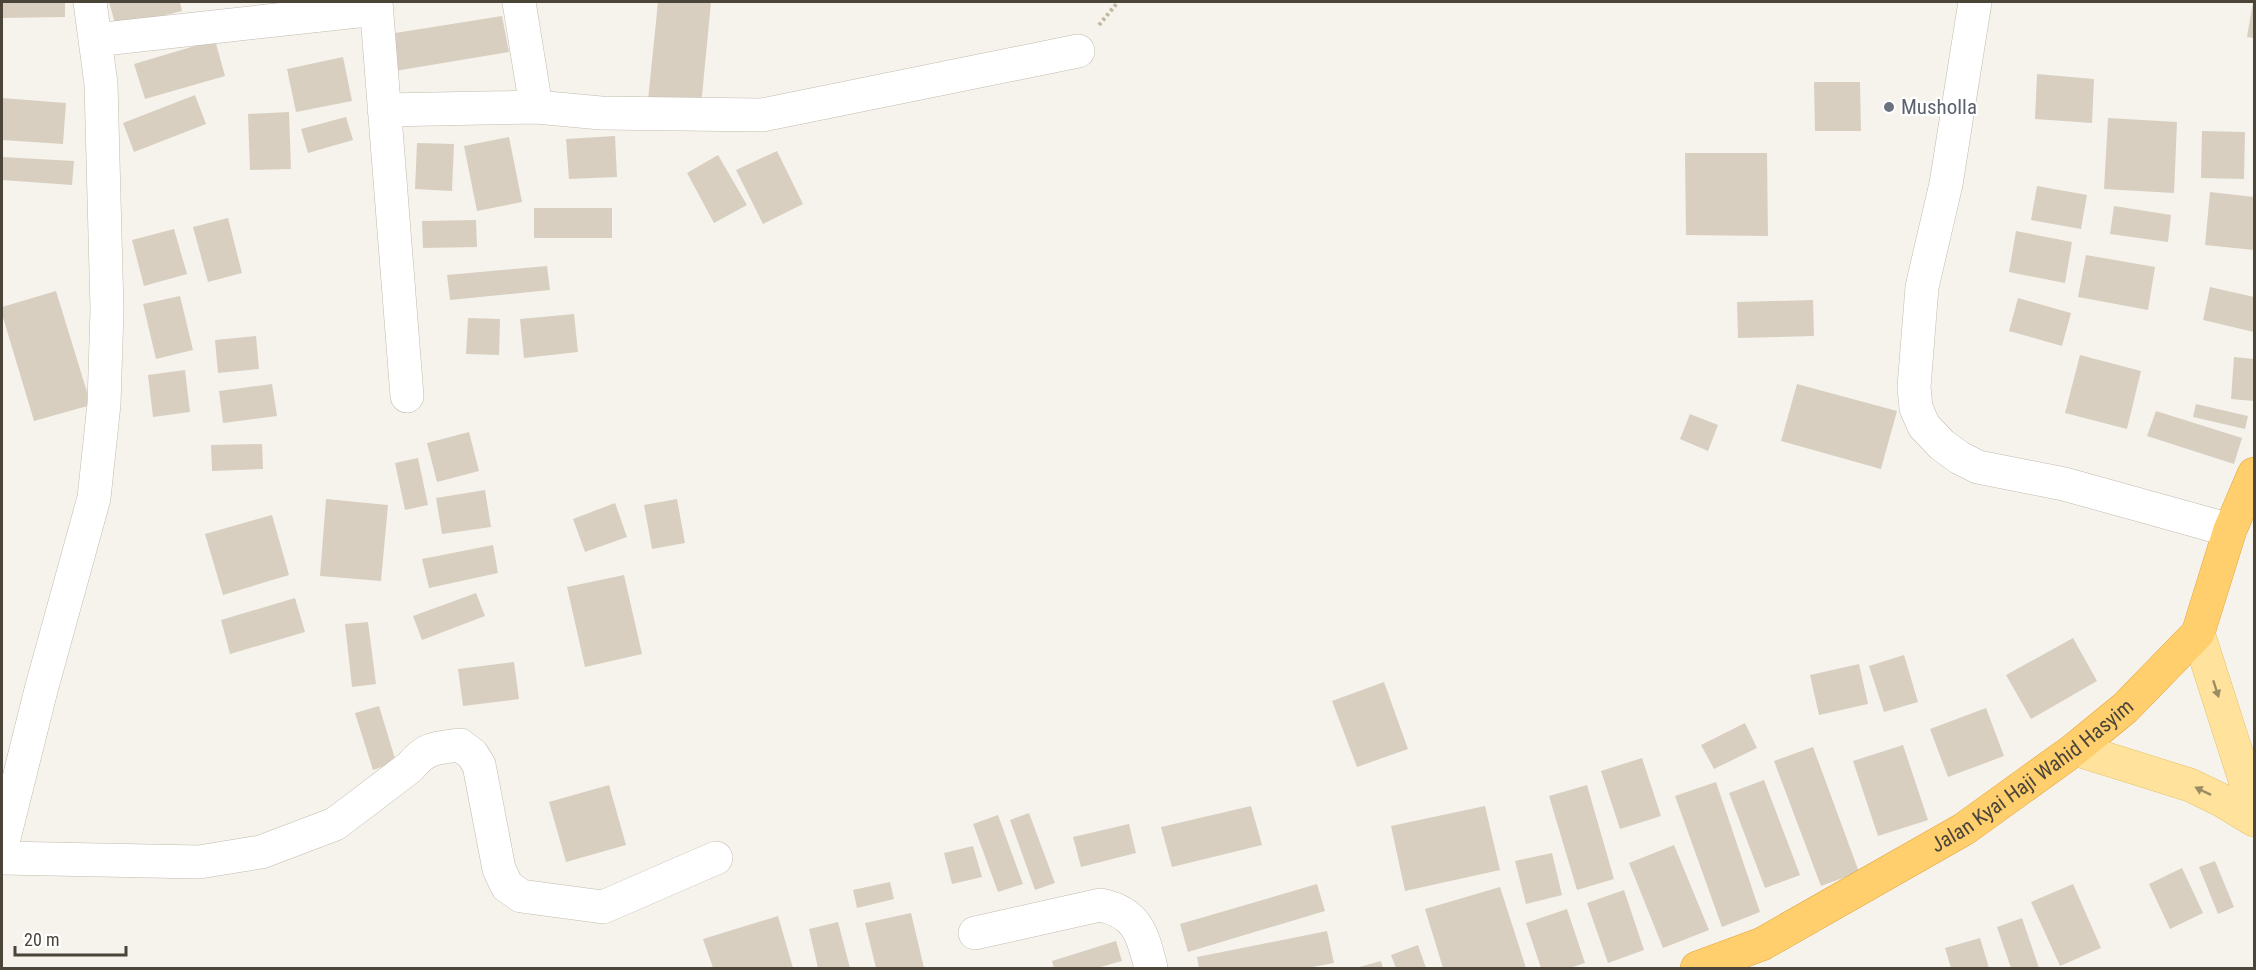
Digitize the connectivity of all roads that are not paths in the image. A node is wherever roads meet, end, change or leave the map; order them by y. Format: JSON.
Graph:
{"nodes":[{"id":1,"x":90,"y":2,"type":"edge"},
{"id":2,"x":519,"y":2,"type":"edge"},
{"id":3,"x":1976,"y":2,"type":"edge"},
{"id":4,"x":376,"y":5,"type":"edge"},
{"id":5,"x":95,"y":40,"type":"junction"},
{"id":6,"x":1078,"y":51,"type":"dead end"},
{"id":7,"x":536,"y":107,"type":"junction"},
{"id":8,"x":384,"y":110,"type":"junction"},
{"id":9,"x":407,"y":396,"type":"dead end"},
{"id":10,"x":2254,"y":474,"type":"edge"},
{"id":11,"x":2230,"y":530,"type":"junction"},
{"id":12,"x":2198,"y":633,"type":"junction"},
{"id":13,"x":2075,"y":749,"type":"junction"},
{"id":14,"x":2254,"y":808,"type":"edge"},
{"id":15,"x":2254,"y":820,"type":"edge"},
{"id":16,"x":2,"y":846,"type":"edge"},
{"id":17,"x":2,"y":858,"type":"edge"},
{"id":18,"x":716,"y":858,"type":"dead end"},
{"id":19,"x":975,"y":933,"type":"dead end"},
{"id":20,"x":1151,"y":969,"type":"edge"},
{"id":21,"x":1697,"y":969,"type":"edge"}],
"edges":[{"from":1,"to":5,"type":"street"},
{"from":2,"to":7,"type":"street"},
{"from":3,"to":11,"type":"street"},
{"from":4,"to":5,"type":"street"},
{"from":4,"to":8,"type":"street"},
{"from":5,"to":16,"type":"street"},
{"from":6,"to":7,"type":"street"},
{"from":7,"to":8,"type":"street"},
{"from":8,"to":9,"type":"street"},
{"from":10,"to":11,"type":"highway","name":"Jalan Kyai Haji Wahid Hasyim"},
{"from":11,"to":12,"type":"highway","name":"Jalan Kyai Haji Wahid Hasyim"},
{"from":12,"to":13,"type":"highway","name":"Jalan Kyai Haji Wahid Hasyim"},
{"from":12,"to":14,"type":"main road","one_way":true},
{"from":15,"to":13,"type":"main road","one_way":true},
{"from":13,"to":21,"type":"highway","name":"Jalan Kyai Haji Wahid Hasyim"},
{"from":17,"to":18,"type":"street"},
{"from":19,"to":20,"type":"street"}]}
